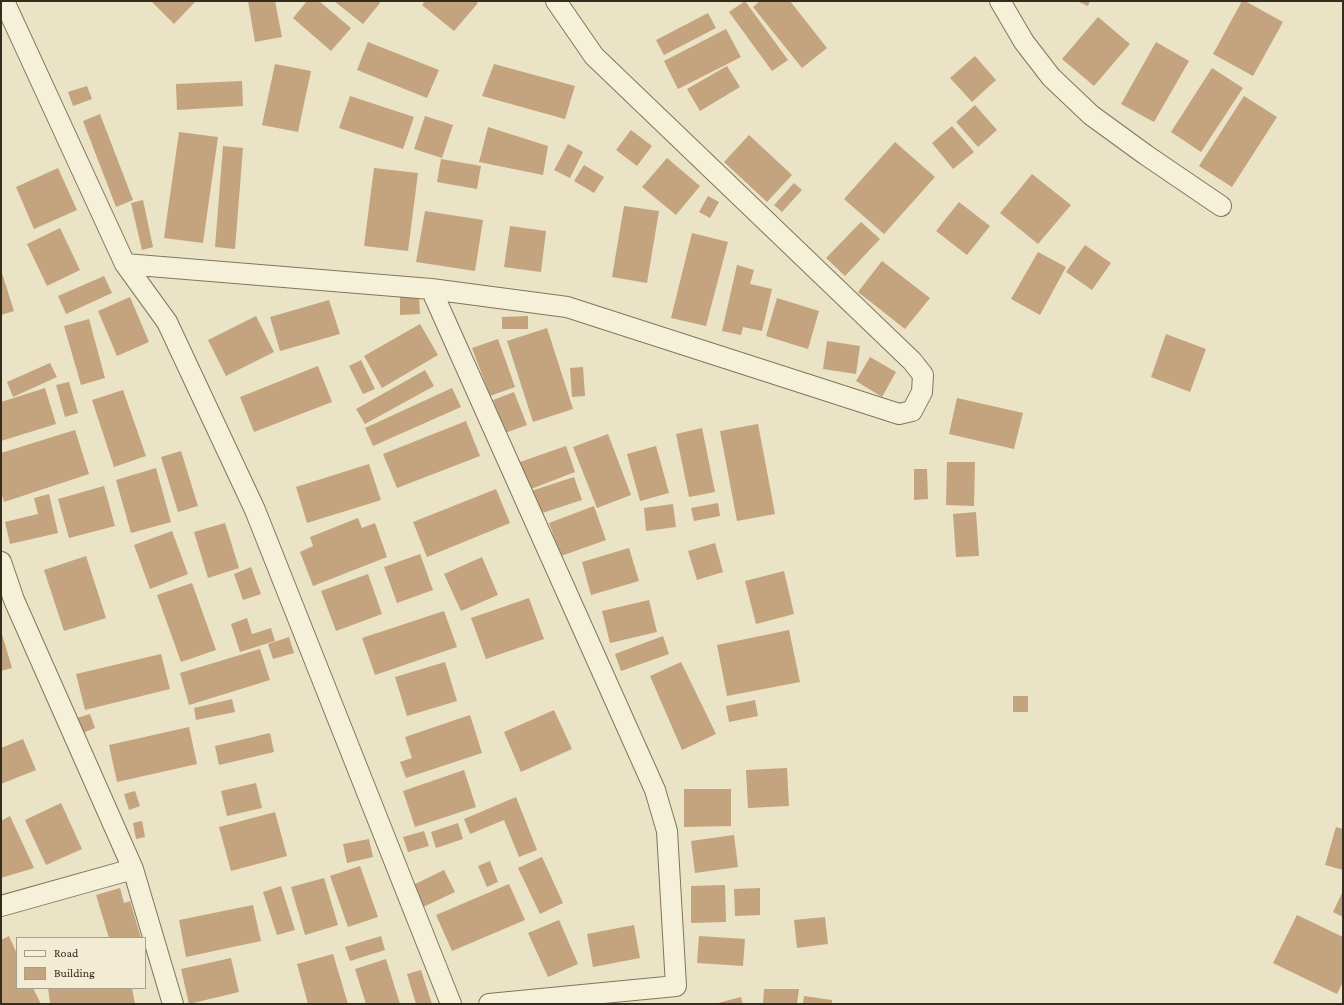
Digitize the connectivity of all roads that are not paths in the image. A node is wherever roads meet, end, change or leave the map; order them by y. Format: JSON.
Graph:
{"nodes":[{"id":1,"x":4,"y":1,"type":"edge"},
{"id":2,"x":556,"y":1,"type":"edge"},
{"id":3,"x":1000,"y":1,"type":"edge"},
{"id":4,"x":1221,"y":206,"type":"dead end"},
{"id":5,"x":125,"y":264,"type":"junction"},
{"id":6,"x":431,"y":289,"type":"junction"},
{"id":7,"x":1,"y":562,"type":"edge"},
{"id":8,"x":8,"y":602,"type":"edge"},
{"id":9,"x":133,"y":869,"type":"junction"},
{"id":10,"x":1,"y":906,"type":"edge"},
{"id":11,"x":648,"y":997,"type":"edge"},
{"id":12,"x":173,"y":1004,"type":"edge"},
{"id":13,"x":450,"y":1004,"type":"edge"},
{"id":14,"x":489,"y":1004,"type":"edge"}],
"edges":[{"from":1,"to":5,"type":"street"},
{"from":2,"to":6,"type":"street"},
{"from":3,"to":4,"type":"street"},
{"from":5,"to":6,"type":"street"},
{"from":5,"to":13,"type":"street"},
{"from":6,"to":11,"type":"street"},
{"from":7,"to":8,"type":"street"},
{"from":8,"to":9,"type":"street"},
{"from":9,"to":10,"type":"street"},
{"from":9,"to":12,"type":"street"},
{"from":11,"to":14,"type":"street"}]}
